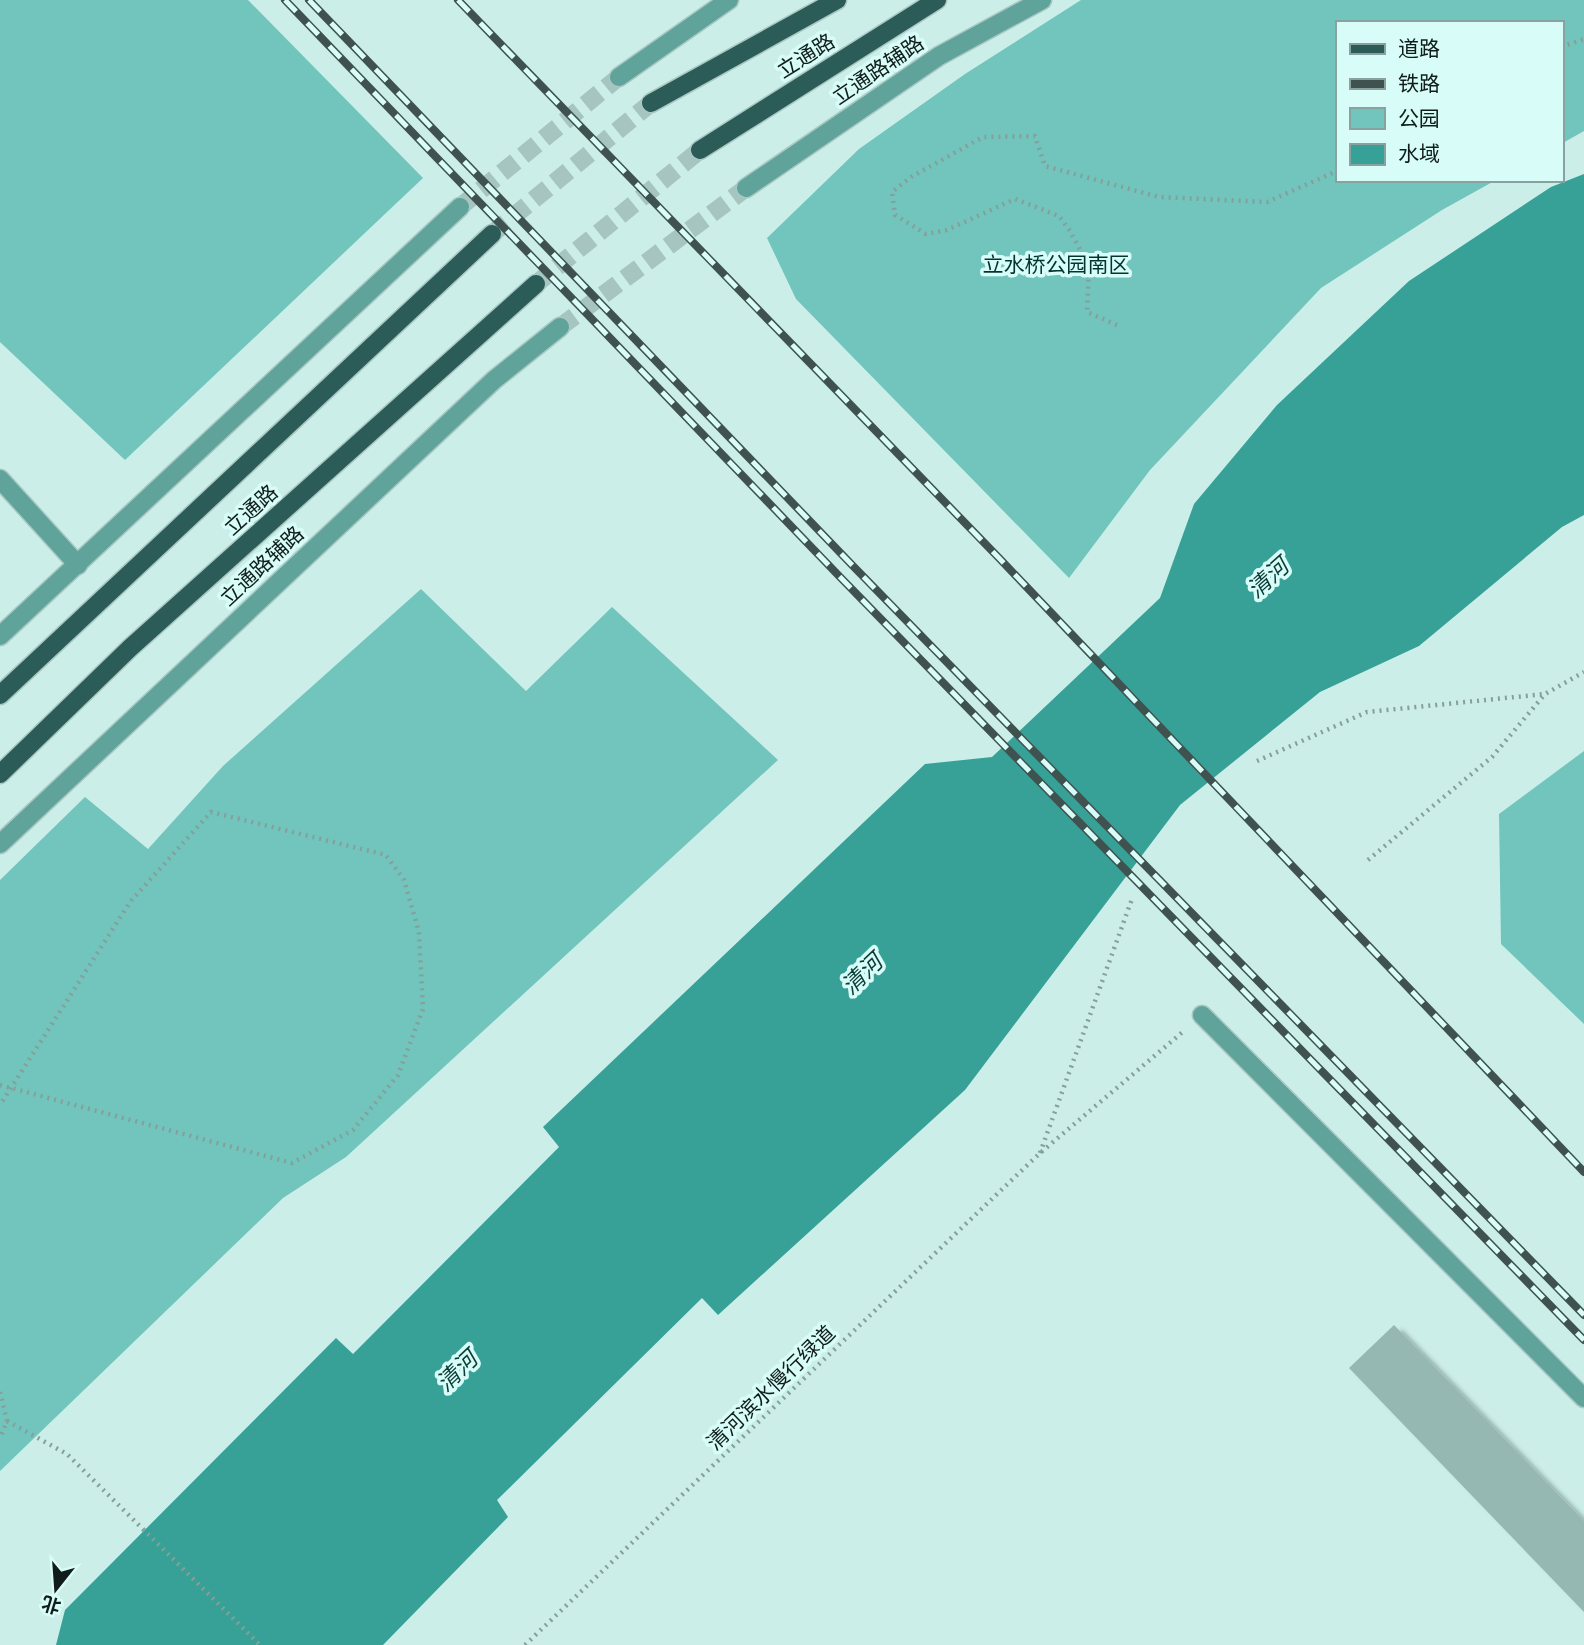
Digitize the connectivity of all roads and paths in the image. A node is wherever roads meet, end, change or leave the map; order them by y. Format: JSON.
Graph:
{"nodes":[{"id":1,"x":729,"y":0,"type":"edge"},
{"id":2,"x":837,"y":0,"type":"edge"},
{"id":3,"x":937,"y":0,"type":"edge"},
{"id":4,"x":1042,"y":0,"type":"edge"},
{"id":5,"x":1584,"y":39,"type":"edge"},
{"id":6,"x":1563,"y":46,"type":"edge"},
{"id":7,"x":619,"y":77,"type":"tunnel mouth"},
{"id":8,"x":651,"y":103,"type":"tunnel mouth"},
{"id":9,"x":700,"y":150,"type":"tunnel mouth"},
{"id":10,"x":1336,"y":171,"type":"edge"},
{"id":11,"x":746,"y":188,"type":"tunnel mouth"},
{"id":12,"x":460,"y":207,"type":"tunnel mouth"},
{"id":13,"x":492,"y":234,"type":"tunnel mouth"},
{"id":14,"x":536,"y":284,"type":"tunnel mouth"},
{"id":15,"x":1117,"y":325,"type":"dead end"},
{"id":16,"x":560,"y":327,"type":"tunnel mouth"},
{"id":17,"x":0,"y":479,"type":"edge"},
{"id":18,"x":78,"y":565,"type":"junction"},
{"id":19,"x":0,"y":636,"type":"edge"},
{"id":20,"x":1584,"y":672,"type":"edge"},
{"id":21,"x":1545,"y":694,"type":"junction"},
{"id":22,"x":0,"y":695,"type":"edge"},
{"id":23,"x":1257,"y":761,"type":"dead end"},
{"id":24,"x":0,"y":774,"type":"edge"},
{"id":25,"x":0,"y":844,"type":"edge"},
{"id":26,"x":1368,"y":860,"type":"dead end"},
{"id":27,"x":1132,"y":899,"type":"dead end"},
{"id":28,"x":1202,"y":1015,"type":"joint"},
{"id":29,"x":0,"y":1085,"type":"edge"},
{"id":30,"x":11,"y":1088,"type":"junction"},
{"id":31,"x":0,"y":1105,"type":"edge"},
{"id":32,"x":1040,"y":1154,"type":"junction"},
{"id":33,"x":0,"y":1392,"type":"edge"},
{"id":34,"x":1584,"y":1398,"type":"edge"},
{"id":35,"x":7,"y":1421,"type":"junction"},
{"id":36,"x":0,"y":1438,"type":"edge"},
{"id":37,"x":260,"y":1645,"type":"edge"},
{"id":38,"x":525,"y":1645,"type":"edge"}],
"edges":[{"from":1,"to":7,"type":"street"},
{"from":2,"to":8,"type":"main road","name":"立通路"},
{"from":3,"to":9,"type":"main road","name":"立通路"},
{"from":4,"to":11,"type":"street","name":"立通路辅路"},
{"from":5,"to":6,"type":"path"},
{"from":10,"to":15,"type":"path"},
{"from":12,"to":18,"type":"street"},
{"from":13,"to":22,"type":"main road","name":"立通路"},
{"from":14,"to":24,"type":"main road","name":"立通路"},
{"from":16,"to":25,"type":"street","name":"立通路辅路"},
{"from":17,"to":18,"type":"street"},
{"from":18,"to":19,"type":"street"},
{"from":20,"to":21,"type":"path"},
{"from":21,"to":23,"type":"path"},
{"from":21,"to":26,"type":"path"},
{"from":27,"to":32,"type":"path","name":"清河滨水慢行绿道"},
{"from":28,"to":32,"type":"path","name":"清河滨水慢行绿道"},
{"from":28,"to":34,"type":"street"},
{"from":29,"to":30,"type":"path"},
{"from":30,"to":30,"type":"path"},
{"from":30,"to":31,"type":"path"},
{"from":32,"to":38,"type":"path","name":"清河滨水慢行绿道"},
{"from":33,"to":35,"type":"path"},
{"from":35,"to":36,"type":"path"},
{"from":35,"to":37,"type":"path"}]}
